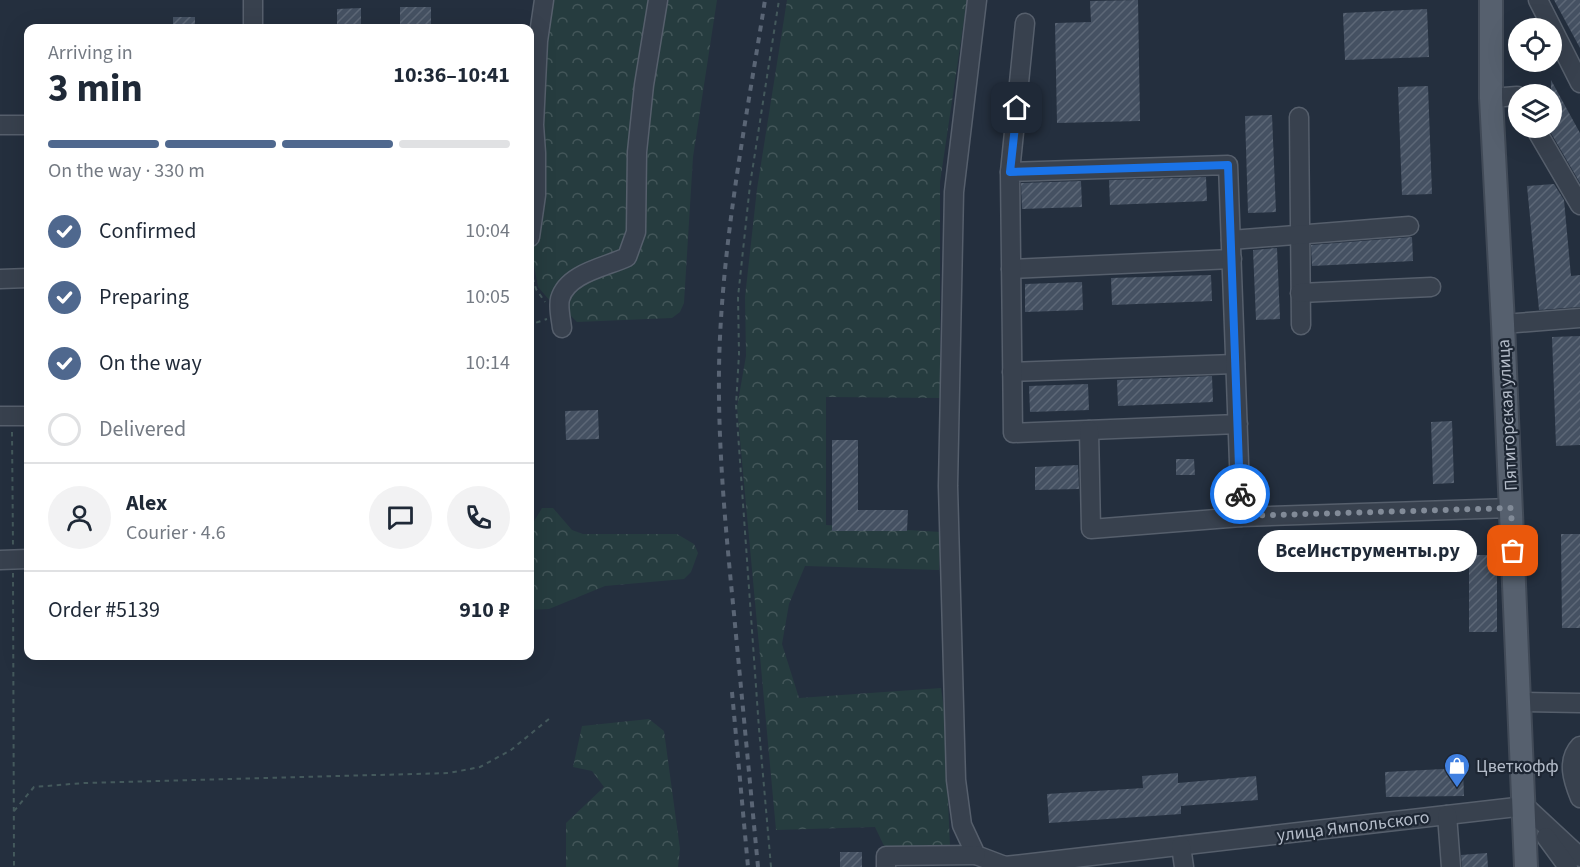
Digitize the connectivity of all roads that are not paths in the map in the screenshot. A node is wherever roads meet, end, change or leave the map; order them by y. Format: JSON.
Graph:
{"nodes":[{"id":1,"x":253,"y":0,"type":"edge"},
{"id":2,"x":544,"y":0,"type":"edge"},
{"id":3,"x":658,"y":0,"type":"edge"},
{"id":4,"x":977,"y":0,"type":"edge"},
{"id":5,"x":1491,"y":0,"type":"edge"},
{"id":6,"x":1538,"y":0,"type":"edge"},
{"id":7,"x":1025,"y":23,"type":"dead end"},
{"id":8,"x":253,"y":24,"type":"edge"},
{"id":9,"x":1580,"y":84,"type":"edge"},
{"id":10,"x":534,"y":97,"type":"edge"},
{"id":11,"x":1508,"y":97,"type":"edge"},
{"id":12,"x":1491,"y":98,"type":"junction"},
{"id":13,"x":1299,"y":117,"type":"dead end"},
{"id":14,"x":0,"y":125,"type":"edge"},
{"id":15,"x":24,"y":125,"type":"edge"},
{"id":16,"x":534,"y":136,"type":"edge"},
{"id":17,"x":1541,"y":138,"type":"edge"},
{"id":18,"x":1010,"y":172,"type":"junction"},
{"id":19,"x":1580,"y":205,"type":"edge"},
{"id":20,"x":534,"y":209,"type":"edge"},
{"id":21,"x":1409,"y":226,"type":"dead end"},
{"id":22,"x":1299,"y":235,"type":"junction"},
{"id":23,"x":1231,"y":240,"type":"junction"},
{"id":24,"x":1232,"y":259,"type":"junction"},
{"id":25,"x":1011,"y":269,"type":"junction"},
{"id":26,"x":24,"y":278,"type":"edge"},
{"id":27,"x":0,"y":279,"type":"edge"},
{"id":28,"x":1431,"y":287,"type":"dead end"},
{"id":29,"x":1300,"y":293,"type":"junction"},
{"id":30,"x":1580,"y":318,"type":"edge"},
{"id":31,"x":561,"y":322,"type":"road end"},
{"id":32,"x":1503,"y":324,"type":"junction"},
{"id":33,"x":1301,"y":325,"type":"dead end"},
{"id":34,"x":1235,"y":364,"type":"junction"},
{"id":35,"x":1012,"y":372,"type":"junction"},
{"id":36,"x":1238,"y":424,"type":"junction"},
{"id":37,"x":1089,"y":430,"type":"junction"},
{"id":38,"x":1511,"y":508,"type":"junction"},
{"id":39,"x":1241,"y":516,"type":"junction"},
{"id":40,"x":1520,"y":702,"type":"junction"},
{"id":41,"x":1580,"y":703,"type":"edge"},
{"id":42,"x":1580,"y":746,"type":"edge"},
{"id":43,"x":1580,"y":798,"type":"edge"},
{"id":44,"x":1525,"y":806,"type":"junction"},
{"id":45,"x":1448,"y":815,"type":"junction"},
{"id":46,"x":1180,"y":846,"type":"junction"},
{"id":47,"x":976,"y":855,"type":"junction"},
{"id":48,"x":1580,"y":857,"type":"edge"},
{"id":49,"x":1005,"y":866,"type":"edge"},
{"id":50,"x":886,"y":867,"type":"edge"},
{"id":51,"x":1184,"y":867,"type":"edge"},
{"id":52,"x":1451,"y":867,"type":"edge"},
{"id":53,"x":1526,"y":867,"type":"edge"},
{"id":54,"x":1568,"y":867,"type":"edge"}],
"edges":[{"from":1,"to":8,"type":"street"},
{"from":2,"to":10,"type":"street"},
{"from":3,"to":31,"type":"street"},
{"from":4,"to":47,"type":"street"},
{"from":5,"to":12,"type":"main road","name":"Пятигорская улица"},
{"from":6,"to":9,"type":"street"},
{"from":7,"to":18,"type":"street"},
{"from":11,"to":12,"type":"street"},
{"from":12,"to":32,"type":"main road","name":"Пятигорская улица"},
{"from":13,"to":22,"type":"street"},
{"from":14,"to":15,"type":"street"},
{"from":16,"to":20,"type":"street"},
{"from":17,"to":19,"type":"street"},
{"from":18,"to":23,"type":"street"},
{"from":18,"to":25,"type":"street"},
{"from":21,"to":22,"type":"street"},
{"from":22,"to":23,"type":"street"},
{"from":22,"to":29,"type":"street"},
{"from":23,"to":24,"type":"street"},
{"from":24,"to":25,"type":"street"},
{"from":24,"to":34,"type":"street"},
{"from":25,"to":35,"type":"street"},
{"from":26,"to":27,"type":"street"},
{"from":28,"to":29,"type":"street"},
{"from":29,"to":33,"type":"street"},
{"from":30,"to":32,"type":"street"},
{"from":32,"to":38,"type":"main road","name":"Пятигорская улица"},
{"from":34,"to":35,"type":"street"},
{"from":34,"to":36,"type":"street"},
{"from":35,"to":37,"type":"street"},
{"from":36,"to":37,"type":"street"},
{"from":36,"to":39,"type":"street"},
{"from":37,"to":39,"type":"street"},
{"from":38,"to":39,"type":"street"},
{"from":38,"to":40,"type":"main road","name":"Пятигорская улица"},
{"from":40,"to":41,"type":"street"},
{"from":40,"to":44,"type":"main road","name":"Пятигорская улица"},
{"from":42,"to":43,"type":"street"},
{"from":44,"to":45,"type":"street","name":"улица Ямпольского"},
{"from":44,"to":48,"type":"street"},
{"from":44,"to":53,"type":"main road","name":"Пятигорская улица"},
{"from":44,"to":54,"type":"street"},
{"from":45,"to":46,"type":"street","name":"улица Ямпольского"},
{"from":45,"to":52,"type":"street"},
{"from":46,"to":49,"type":"street","name":"улица Ямпольского"},
{"from":46,"to":51,"type":"street"},
{"from":47,"to":49,"type":"street"},
{"from":47,"to":50,"type":"street"}]}
